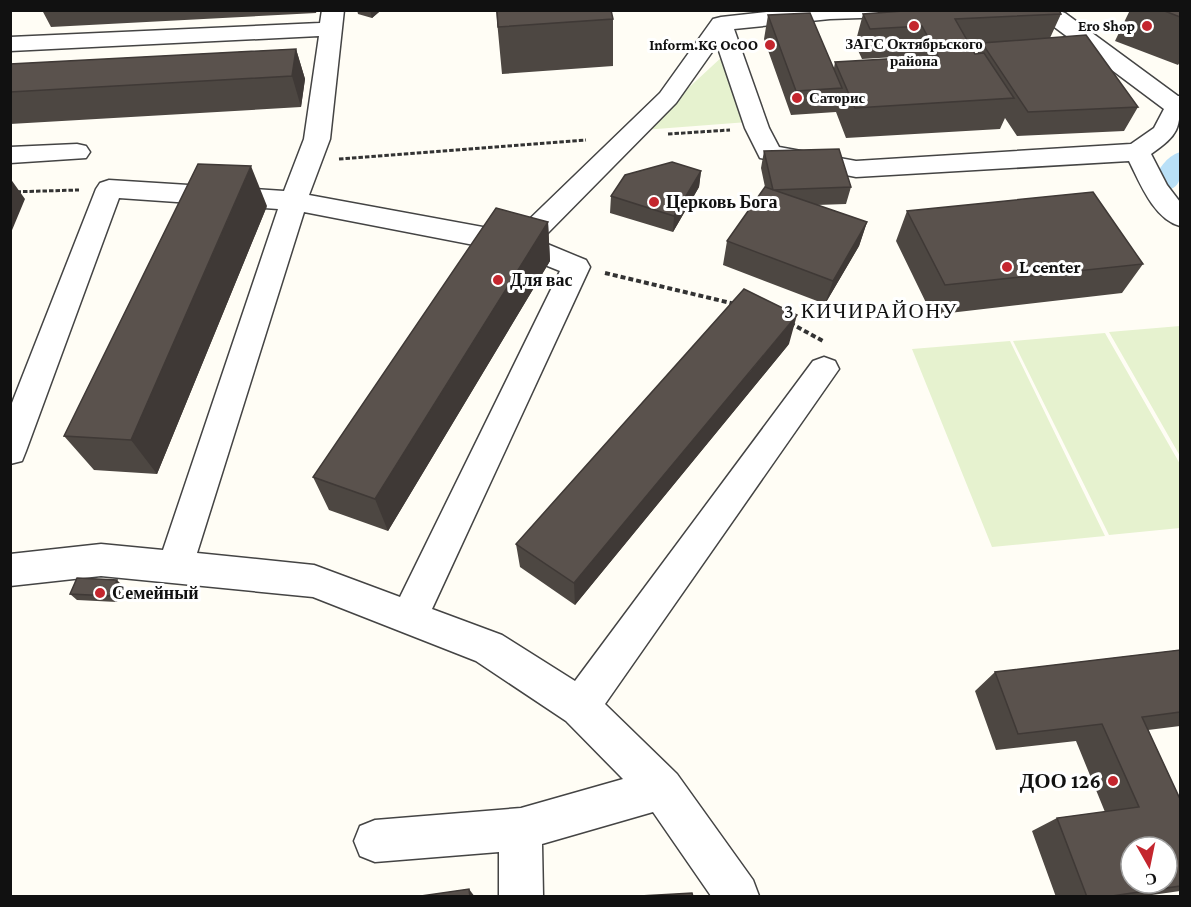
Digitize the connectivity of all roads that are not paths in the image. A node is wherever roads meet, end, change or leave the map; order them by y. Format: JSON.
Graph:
{"nodes":[{"id":1,"x":890,"y":10,"type":"edge"},
{"id":2,"x":1035,"y":10,"type":"edge"},
{"id":3,"x":831,"y":11,"type":"edge"},
{"id":4,"x":331,"y":20,"type":"edge"},
{"id":5,"x":721,"y":24,"type":"junction"},
{"id":6,"x":10,"y":44,"type":"edge"},
{"id":7,"x":1179,"y":105,"type":"edge"},
{"id":8,"x":77,"y":152,"type":"dead end"},
{"id":9,"x":1137,"y":152,"type":"junction"},
{"id":10,"x":10,"y":155,"type":"edge"},
{"id":11,"x":294,"y":201,"type":"junction"},
{"id":12,"x":1180,"y":217,"type":"edge"},
{"id":13,"x":521,"y":244,"type":"junction"},
{"id":14,"x":824,"y":369,"type":"road end"},
{"id":15,"x":10,"y":451,"type":"edge"},
{"id":16,"x":175,"y":567,"type":"junction"},
{"id":17,"x":10,"y":570,"type":"edge"},
{"id":18,"x":409,"y":617,"type":"junction"},
{"id":19,"x":580,"y":707,"type":"junction"},
{"id":20,"x":662,"y":789,"type":"junction"},
{"id":21,"x":521,"y":828,"type":"junction"},
{"id":22,"x":375,"y":841,"type":"dead end"},
{"id":23,"x":521,"y":897,"type":"edge"},
{"id":24,"x":737,"y":897,"type":"edge"}],
"edges":[{"from":1,"to":3,"type":"lane"},
{"from":2,"to":7,"type":"lane"},
{"from":3,"to":5,"type":"lane"},
{"from":4,"to":6,"type":"lane"},
{"from":4,"to":11,"type":"lane"},
{"from":5,"to":9,"type":"lane"},
{"from":5,"to":13,"type":"lane"},
{"from":7,"to":9,"type":"lane"},
{"from":8,"to":10,"type":"lane"},
{"from":9,"to":12,"type":"lane"},
{"from":11,"to":13,"type":"lane"},
{"from":11,"to":15,"type":"lane"},
{"from":11,"to":16,"type":"lane"},
{"from":13,"to":18,"type":"lane"},
{"from":14,"to":19,"type":"lane"},
{"from":16,"to":17,"type":"lane"},
{"from":16,"to":18,"type":"lane"},
{"from":18,"to":19,"type":"lane"},
{"from":19,"to":20,"type":"lane"},
{"from":20,"to":21,"type":"lane"},
{"from":20,"to":24,"type":"lane"},
{"from":21,"to":22,"type":"lane"},
{"from":21,"to":23,"type":"lane"}]}
